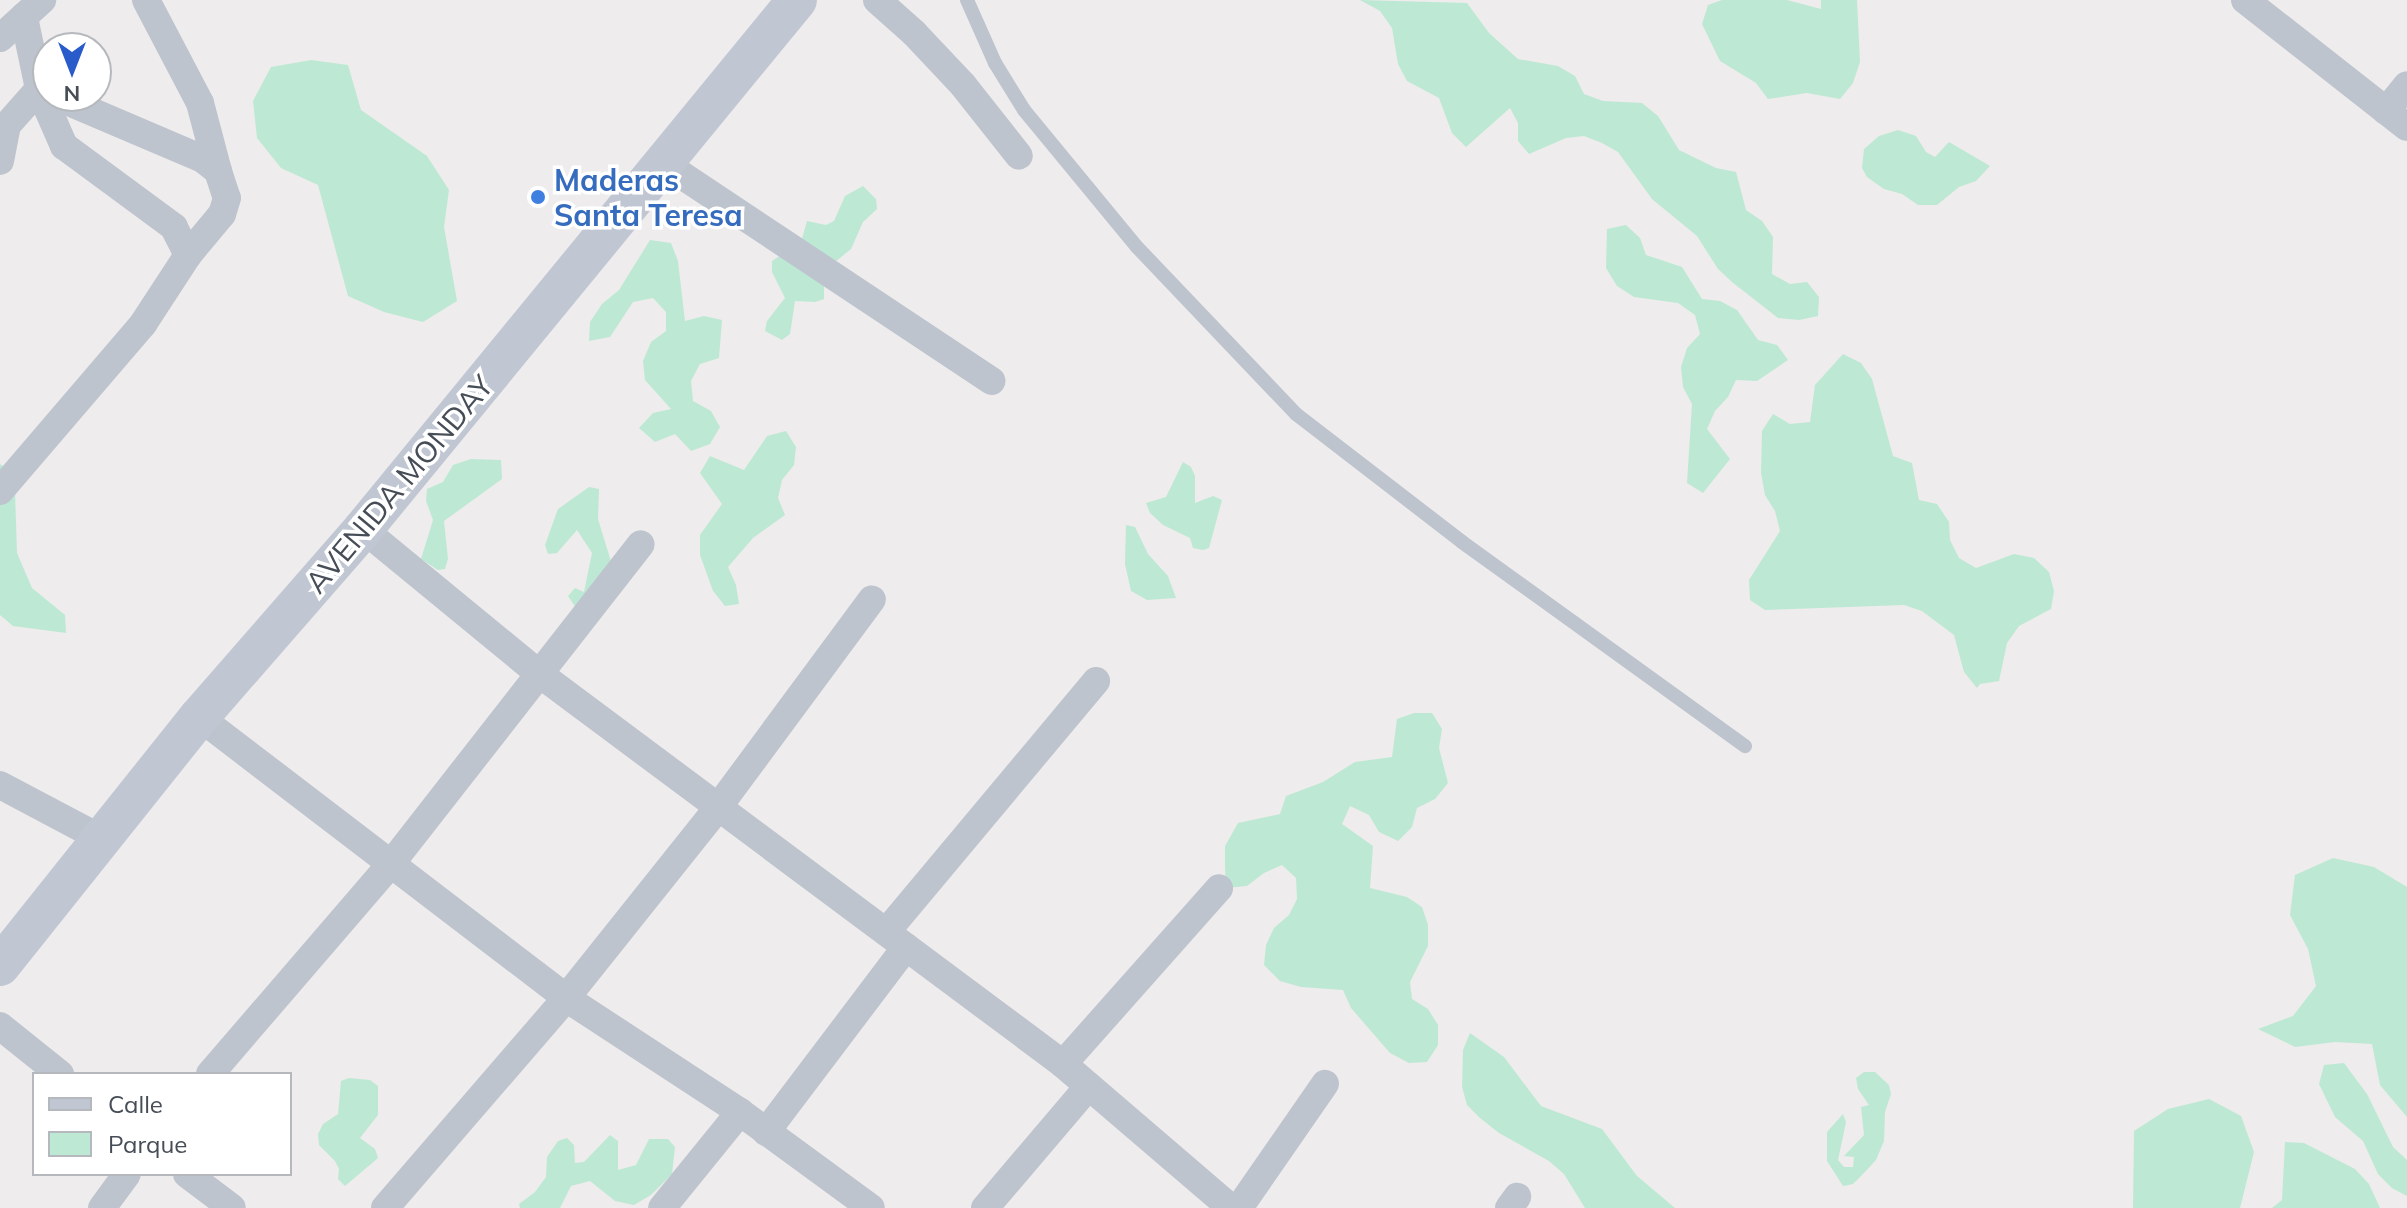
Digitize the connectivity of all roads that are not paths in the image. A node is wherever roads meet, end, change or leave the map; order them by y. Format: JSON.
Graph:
{"nodes":[{"id":1,"x":146,"y":0,"type":"edge"},
{"id":2,"x":797,"y":0,"type":"edge"},
{"id":3,"x":877,"y":0,"type":"edge"},
{"id":4,"x":967,"y":0,"type":"edge"},
{"id":5,"x":2245,"y":0,"type":"edge"},
{"id":6,"x":33,"y":9,"type":"edge"},
{"id":7,"x":37,"y":32,"type":"edge"},
{"id":8,"x":0,"y":38,"type":"edge"},
{"id":9,"x":2407,"y":85,"type":"edge"},
{"id":10,"x":32,"y":106,"type":"edge"},
{"id":11,"x":53,"y":112,"type":"edge"},
{"id":12,"x":92,"y":112,"type":"edge"},
{"id":13,"x":2396,"y":119,"type":"edge"},
{"id":14,"x":4,"y":129,"type":"edge"},
{"id":15,"x":1019,"y":156,"type":"dead end"},
{"id":16,"x":0,"y":161,"type":"edge"},
{"id":17,"x":665,"y":164,"type":"junction"},
{"id":18,"x":218,"y":171,"type":"junction"},
{"id":19,"x":188,"y":255,"type":"junction"},
{"id":20,"x":992,"y":381,"type":"dead end"},
{"id":21,"x":1,"y":486,"type":"edge"},
{"id":22,"x":363,"y":529,"type":"junction"},
{"id":23,"x":641,"y":544,"type":"dead end"},
{"id":24,"x":872,"y":599,"type":"dead end"},
{"id":25,"x":541,"y":675,"type":"junction"},
{"id":26,"x":1096,"y":681,"type":"dead end"},
{"id":27,"x":199,"y":717,"type":"junction"},
{"id":28,"x":1745,"y":746,"type":"dead end"},
{"id":29,"x":0,"y":785,"type":"edge"},
{"id":30,"x":719,"y":806,"type":"junction"},
{"id":31,"x":100,"y":838,"type":"junction"},
{"id":32,"x":390,"y":865,"type":"junction"},
{"id":33,"x":1219,"y":888,"type":"dead end"},
{"id":34,"x":897,"y":939,"type":"junction"},
{"id":35,"x":0,"y":966,"type":"edge"},
{"id":36,"x":566,"y":998,"type":"junction"},
{"id":37,"x":0,"y":1026,"type":"edge"},
{"id":38,"x":1063,"y":1064,"type":"junction"},
{"id":39,"x":58,"y":1072,"type":"edge"},
{"id":40,"x":212,"y":1072,"type":"edge"},
{"id":41,"x":1325,"y":1084,"type":"dead end"},
{"id":42,"x":1089,"y":1086,"type":"junction"},
{"id":43,"x":740,"y":1112,"type":"junction"},
{"id":44,"x":766,"y":1132,"type":"junction"},
{"id":45,"x":126,"y":1176,"type":"edge"},
{"id":46,"x":190,"y":1176,"type":"edge"},
{"id":47,"x":102,"y":1208,"type":"edge"},
{"id":48,"x":232,"y":1208,"type":"edge"},
{"id":49,"x":385,"y":1208,"type":"edge"},
{"id":50,"x":662,"y":1208,"type":"edge"},
{"id":51,"x":871,"y":1208,"type":"edge"},
{"id":52,"x":985,"y":1208,"type":"edge"},
{"id":53,"x":1231,"y":1208,"type":"edge"},
{"id":54,"x":1239,"y":1208,"type":"edge"}],
"edges":[{"from":1,"to":18,"type":"street"},
{"from":2,"to":17,"type":"main road","name":"AVENIDA MONDAY"},
{"from":3,"to":15,"type":"street"},
{"from":4,"to":28,"type":"lane"},
{"from":5,"to":13,"type":"street"},
{"from":6,"to":7,"type":"street"},
{"from":6,"to":8,"type":"street"},
{"from":9,"to":13,"type":"street"},
{"from":10,"to":14,"type":"street"},
{"from":11,"to":19,"type":"street"},
{"from":12,"to":18,"type":"street"},
{"from":14,"to":16,"type":"street"},
{"from":17,"to":20,"type":"street"},
{"from":17,"to":22,"type":"main road","name":"AVENIDA MONDAY"},
{"from":18,"to":19,"type":"street"},
{"from":19,"to":21,"type":"street"},
{"from":22,"to":25,"type":"street"},
{"from":22,"to":27,"type":"main road","name":"AVENIDA MONDAY"},
{"from":23,"to":25,"type":"street"},
{"from":24,"to":30,"type":"street"},
{"from":25,"to":30,"type":"street"},
{"from":25,"to":32,"type":"street"},
{"from":26,"to":34,"type":"street"},
{"from":27,"to":31,"type":"main road","name":"AVENIDA MONDAY"},
{"from":27,"to":32,"type":"street"},
{"from":29,"to":31,"type":"street"},
{"from":30,"to":34,"type":"street"},
{"from":30,"to":36,"type":"street"},
{"from":31,"to":35,"type":"main road","name":"AVENIDA MONDAY"},
{"from":32,"to":36,"type":"street"},
{"from":32,"to":40,"type":"street"},
{"from":33,"to":38,"type":"street"},
{"from":34,"to":38,"type":"street"},
{"from":34,"to":44,"type":"street"},
{"from":36,"to":43,"type":"street"},
{"from":36,"to":49,"type":"street"},
{"from":37,"to":39,"type":"street"},
{"from":38,"to":42,"type":"street"},
{"from":41,"to":54,"type":"street"},
{"from":42,"to":52,"type":"street"},
{"from":42,"to":53,"type":"street"},
{"from":43,"to":44,"type":"street"},
{"from":43,"to":50,"type":"street"},
{"from":44,"to":51,"type":"street"},
{"from":45,"to":47,"type":"street"},
{"from":46,"to":48,"type":"street"}]}
